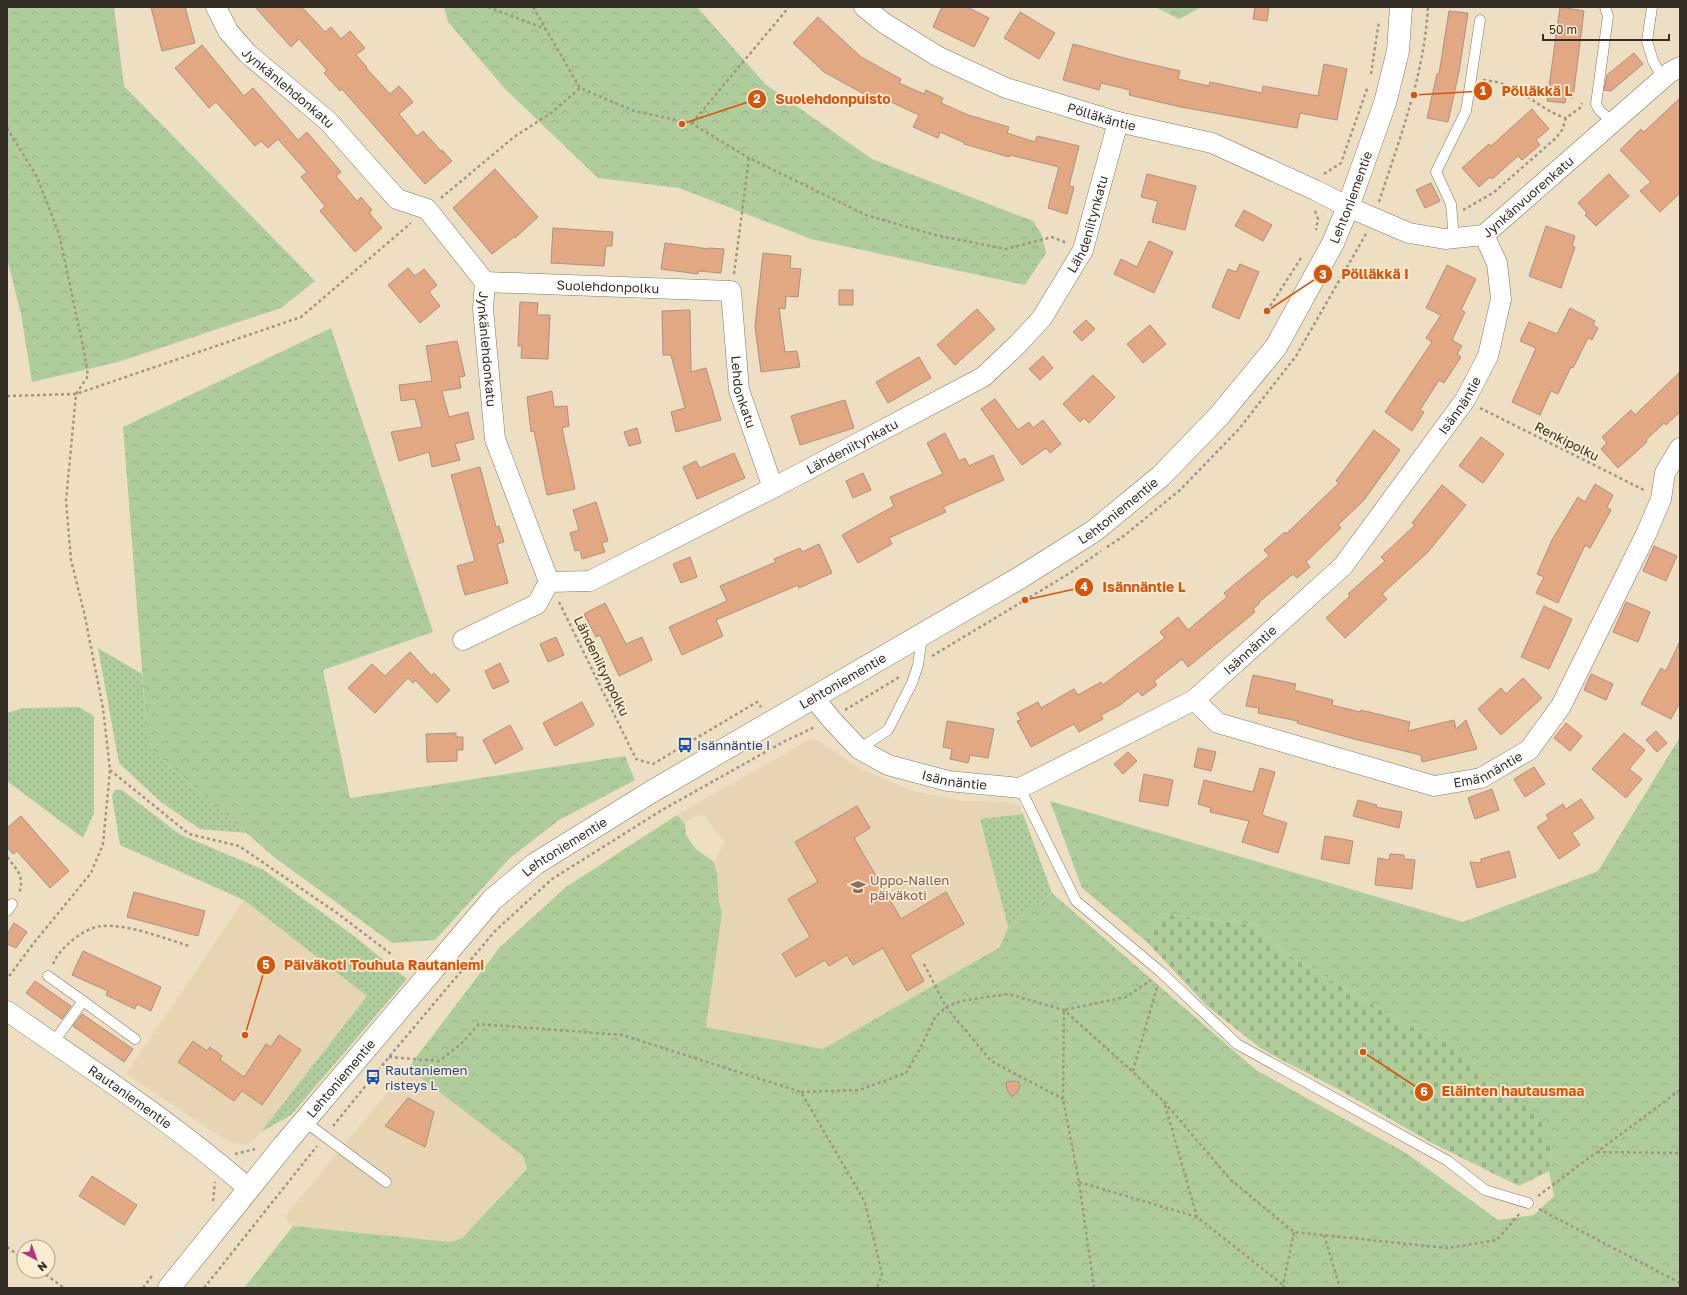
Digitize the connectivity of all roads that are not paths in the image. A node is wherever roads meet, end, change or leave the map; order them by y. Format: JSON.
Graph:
{"nodes":[{"id":1,"x":216,"y":7,"type":"edge"},
{"id":2,"x":864,"y":7,"type":"edge"},
{"id":3,"x":1401,"y":7,"type":"edge"},
{"id":4,"x":1605,"y":7,"type":"edge"},
{"id":5,"x":1652,"y":7,"type":"edge"},
{"id":6,"x":1480,"y":20,"type":"dead end"},
{"id":7,"x":1680,"y":67,"type":"edge"},
{"id":8,"x":1663,"y":79,"type":"junction"},
{"id":9,"x":1118,"y":122,"type":"junction"},
{"id":10,"x":1614,"y":123,"type":"junction"},
{"id":11,"x":1348,"y":208,"type":"junction"},
{"id":12,"x":1484,"y":235,"type":"junction"},
{"id":13,"x":1454,"y":239,"type":"junction"},
{"id":14,"x":485,"y":282,"type":"junction"},
{"id":15,"x":731,"y":292,"type":"joint"},
{"id":16,"x":1680,"y":448,"type":"edge"},
{"id":17,"x":773,"y":488,"type":"junction"},
{"id":18,"x":549,"y":582,"type":"junction"},
{"id":19,"x":922,"y":635,"type":"junction"},
{"id":20,"x":463,"y":640,"type":"dead end"},
{"id":21,"x":813,"y":697,"type":"junction"},
{"id":22,"x":1194,"y":700,"type":"junction"},
{"id":23,"x":859,"y":749,"type":"junction"},
{"id":24,"x":1020,"y":788,"type":"junction"},
{"id":25,"x":48,"y":976,"type":"road end"},
{"id":26,"x":83,"y":1001,"type":"junction"},
{"id":27,"x":7,"y":1010,"type":"edge"},
{"id":28,"x":135,"y":1039,"type":"dead end"},
{"id":29,"x":53,"y":1043,"type":"junction"},
{"id":30,"x":304,"y":1121,"type":"junction"},
{"id":31,"x":386,"y":1182,"type":"dead end"},
{"id":32,"x":248,"y":1188,"type":"junction"},
{"id":33,"x":1528,"y":1203,"type":"road end"},
{"id":34,"x":169,"y":1288,"type":"edge"}],
"edges":[{"from":1,"to":14,"type":"street","name":"Jynkänlehdonkatu"},
{"from":2,"to":9,"type":"street","name":"Pölläkäntie"},
{"from":3,"to":11,"type":"main road","name":"Lehtoniementie"},
{"from":4,"to":10,"type":"lane"},
{"from":5,"to":8,"type":"lane"},
{"from":6,"to":13,"type":"lane"},
{"from":7,"to":8,"type":"street","name":"Jynkänvuorenkatu"},
{"from":8,"to":10,"type":"street","name":"Jynkänvuorenkatu"},
{"from":9,"to":11,"type":"street","name":"Pölläkäntie"},
{"from":9,"to":17,"type":"street","name":"Lähdeniitynkatu"},
{"from":10,"to":12,"type":"street","name":"Jynkänvuorenkatu"},
{"from":11,"to":13,"type":"street","name":"Jynkänvuorenkatu"},
{"from":11,"to":19,"type":"main road","name":"Lehtoniementie"},
{"from":12,"to":13,"type":"street","name":"Jynkänvuorenkatu"},
{"from":12,"to":22,"type":"street","name":"Isännäntie"},
{"from":14,"to":15,"type":"street","name":"Suolehdonpolku"},
{"from":14,"to":18,"type":"street","name":"Jynkänlehdonkatu"},
{"from":15,"to":17,"type":"street","name":"Lehdonkatu"},
{"from":16,"to":22,"type":"street","name":"Emännäntie"},
{"from":17,"to":18,"type":"street","name":"Lähdeniitynkatu"},
{"from":18,"to":20,"type":"street"},
{"from":19,"to":21,"type":"main road","name":"Lehtoniementie"},
{"from":19,"to":23,"type":"lane"},
{"from":21,"to":23,"type":"street","name":"Isännäntie"},
{"from":21,"to":30,"type":"main road","name":"Lehtoniementie"},
{"from":22,"to":24,"type":"street","name":"Isännäntie"},
{"from":23,"to":24,"type":"street","name":"Isännäntie"},
{"from":24,"to":33,"type":"lane"},
{"from":25,"to":26,"type":"lane"},
{"from":26,"to":28,"type":"lane"},
{"from":26,"to":29,"type":"lane"},
{"from":27,"to":29,"type":"street","name":"Rautaniementie"},
{"from":29,"to":32,"type":"street","name":"Rautaniementie"},
{"from":30,"to":31,"type":"lane"},
{"from":30,"to":32,"type":"main road","name":"Lehtoniementie"},
{"from":32,"to":34,"type":"main road","name":"Lehtoniementie"}]}
